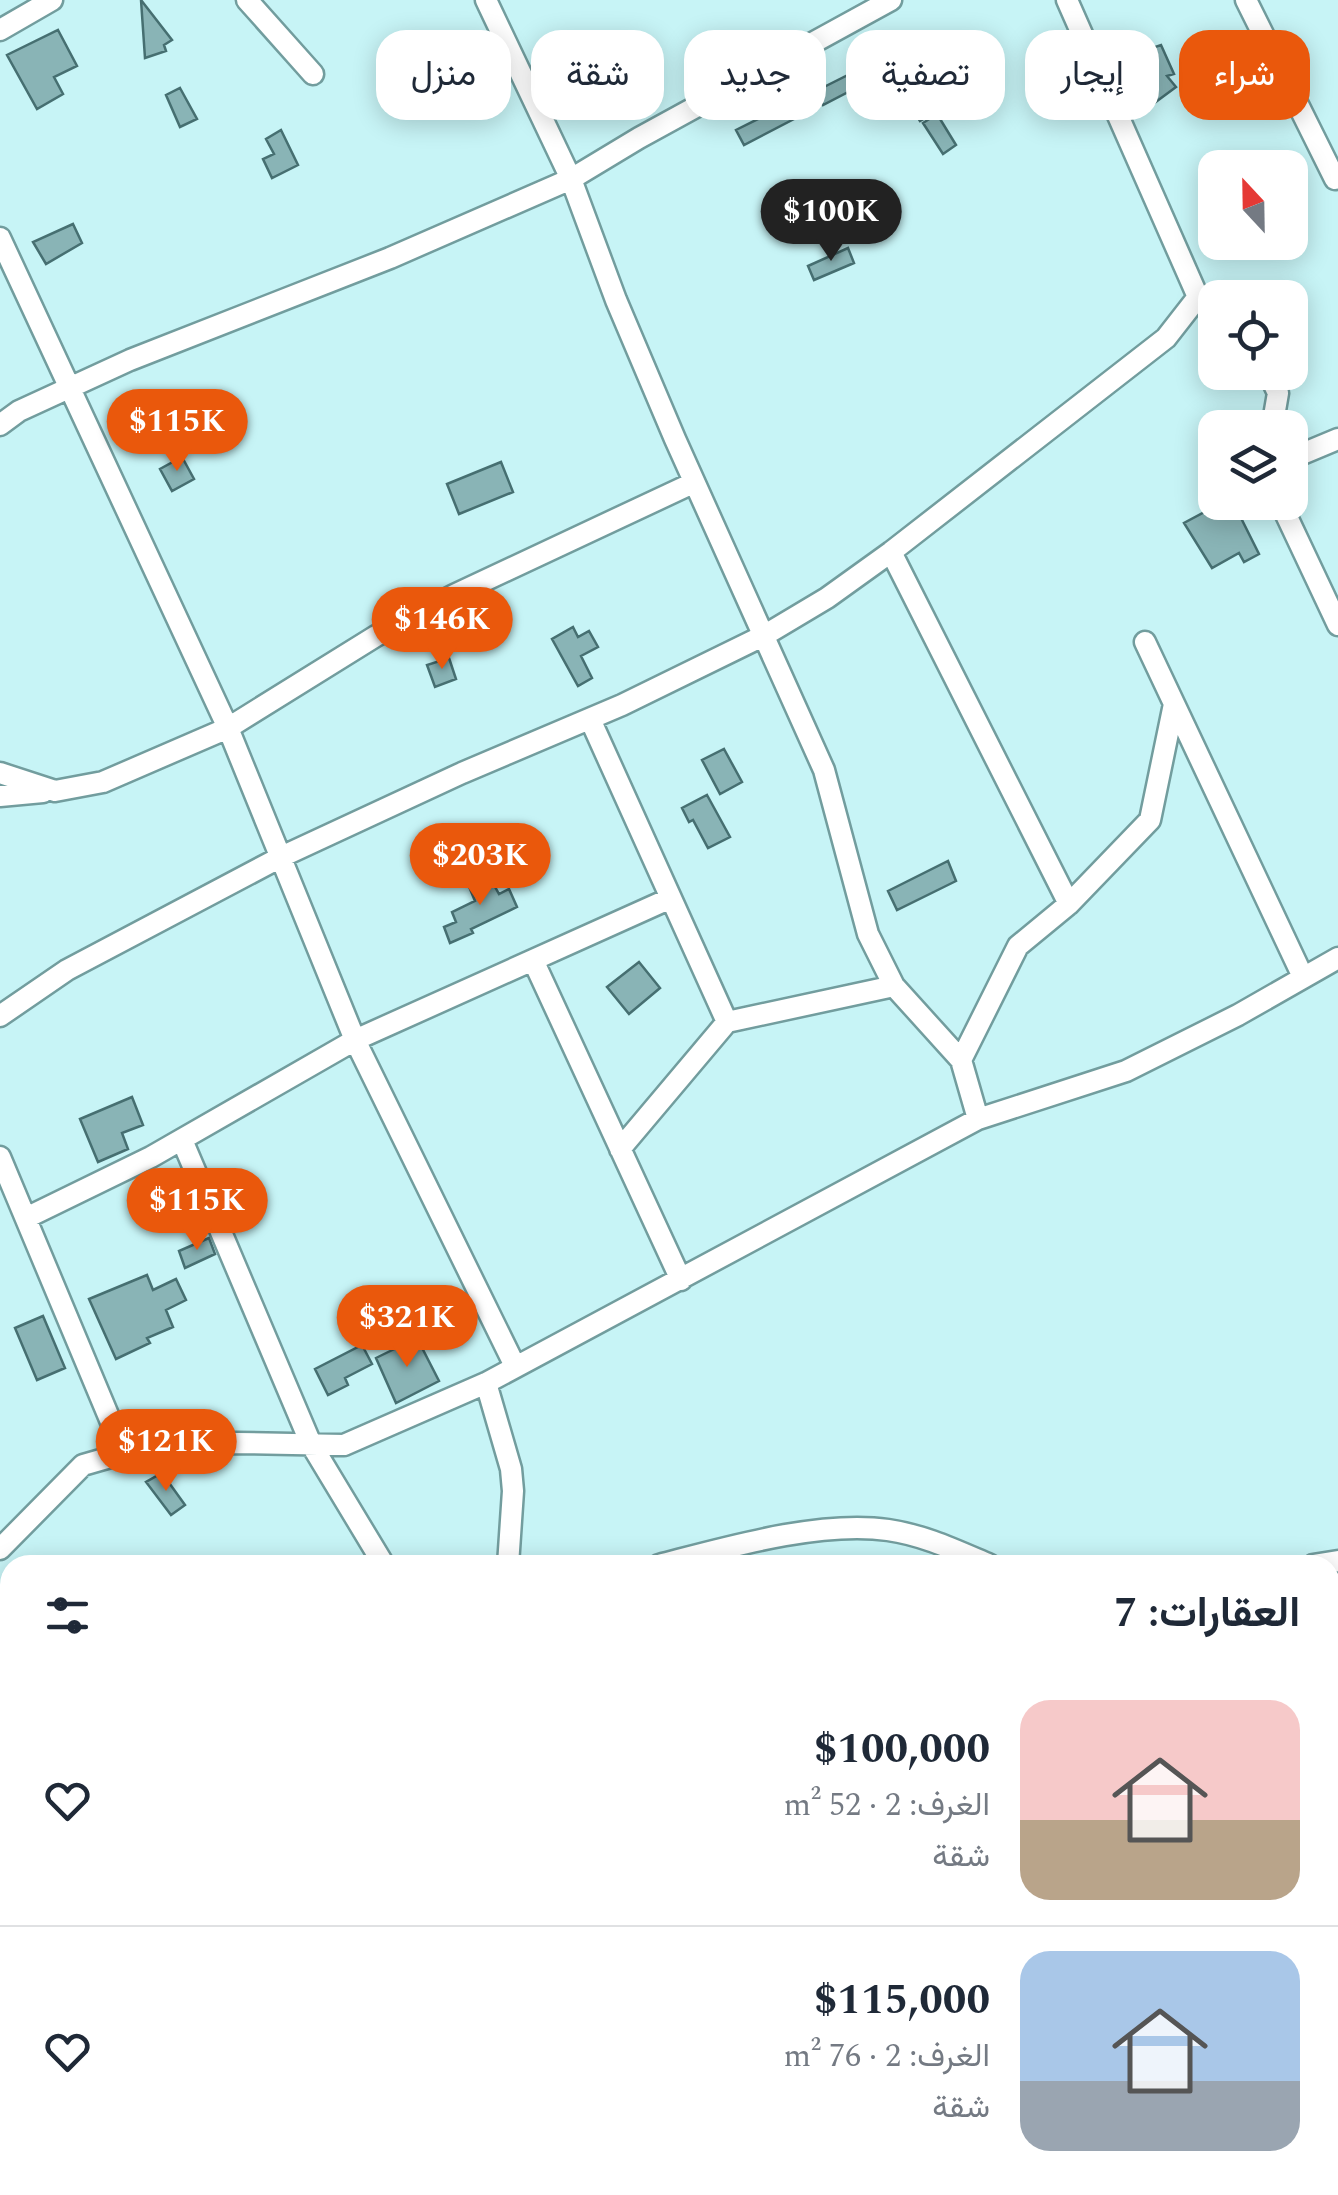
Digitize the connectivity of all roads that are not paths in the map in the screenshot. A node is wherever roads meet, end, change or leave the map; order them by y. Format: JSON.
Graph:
{"nodes":[{"id":1,"x":52,"y":0,"type":"edge"},
{"id":2,"x":248,"y":0,"type":"edge"},
{"id":3,"x":486,"y":0,"type":"edge"},
{"id":4,"x":891,"y":0,"type":"edge"},
{"id":5,"x":1067,"y":0,"type":"edge"},
{"id":6,"x":1246,"y":0,"type":"edge"},
{"id":7,"x":0,"y":30,"type":"edge"},
{"id":8,"x":312,"y":74,"type":"dead end"},
{"id":9,"x":571,"y":179,"type":"junction"},
{"id":10,"x":1335,"y":180,"type":"dead end"},
{"id":11,"x":0,"y":238,"type":"edge"},
{"id":12,"x":1198,"y":286,"type":"edge"},
{"id":13,"x":1198,"y":310,"type":"edge"},
{"id":14,"x":72,"y":388,"type":"junction"},
{"id":15,"x":0,"y":424,"type":"edge"},
{"id":16,"x":1338,"y":438,"type":"edge"},
{"id":17,"x":1308,"y":451,"type":"edge"},
{"id":18,"x":694,"y":483,"type":"junction"},
{"id":19,"x":1288,"y":520,"type":"edge"},
{"id":20,"x":891,"y":552,"type":"junction"},
{"id":21,"x":1338,"y":625,"type":"edge"},
{"id":22,"x":766,"y":635,"type":"junction"},
{"id":23,"x":1144,"y":642,"type":"dead end"},
{"id":24,"x":1174,"y":704,"type":"junction"},
{"id":25,"x":590,"y":718,"type":"junction"},
{"id":26,"x":228,"y":728,"type":"junction"},
{"id":27,"x":0,"y":773,"type":"edge"},
{"id":28,"x":55,"y":791,"type":"junction"},
{"id":29,"x":0,"y":796,"type":"edge"},
{"id":30,"x":281,"y":857,"type":"junction"},
{"id":31,"x":671,"y":898,"type":"junction"},
{"id":32,"x":1069,"y":904,"type":"junction"},
{"id":33,"x":1338,"y":958,"type":"edge"},
{"id":34,"x":533,"y":960,"type":"junction"},
{"id":35,"x":1303,"y":977,"type":"junction"},
{"id":36,"x":894,"y":986,"type":"junction"},
{"id":37,"x":0,"y":1016,"type":"edge"},
{"id":38,"x":727,"y":1022,"type":"junction"},
{"id":39,"x":355,"y":1040,"type":"junction"},
{"id":40,"x":961,"y":1060,"type":"junction"},
{"id":41,"x":978,"y":1119,"type":"junction"},
{"id":42,"x":182,"y":1140,"type":"junction"},
{"id":43,"x":620,"y":1149,"type":"junction"},
{"id":44,"x":0,"y":1157,"type":"edge"},
{"id":45,"x":26,"y":1218,"type":"junction"},
{"id":46,"x":680,"y":1280,"type":"junction"},
{"id":47,"x":516,"y":1366,"type":"junction"},
{"id":48,"x":486,"y":1384,"type":"junction"},
{"id":49,"x":312,"y":1444,"type":"junction"},
{"id":50,"x":124,"y":1454,"type":"junction"},
{"id":51,"x":0,"y":1549,"type":"edge"},
{"id":52,"x":378,"y":1555,"type":"edge"},
{"id":53,"x":509,"y":1555,"type":"edge"},
{"id":54,"x":702,"y":1555,"type":"edge"},
{"id":55,"x":966,"y":1555,"type":"edge"}],
"edges":[{"from":1,"to":7,"type":"street"},
{"from":2,"to":8,"type":"street"},
{"from":3,"to":9,"type":"street"},
{"from":4,"to":9,"type":"street"},
{"from":5,"to":12,"type":"street"},
{"from":6,"to":10,"type":"street"},
{"from":9,"to":14,"type":"street"},
{"from":9,"to":18,"type":"street"},
{"from":11,"to":14,"type":"street"},
{"from":13,"to":20,"type":"street"},
{"from":14,"to":15,"type":"street"},
{"from":14,"to":26,"type":"street"},
{"from":16,"to":17,"type":"street"},
{"from":18,"to":22,"type":"street"},
{"from":18,"to":26,"type":"street"},
{"from":19,"to":21,"type":"street"},
{"from":20,"to":22,"type":"street"},
{"from":20,"to":32,"type":"street"},
{"from":22,"to":25,"type":"street"},
{"from":22,"to":36,"type":"street"},
{"from":23,"to":24,"type":"street"},
{"from":24,"to":32,"type":"street"},
{"from":24,"to":35,"type":"street"},
{"from":25,"to":30,"type":"street"},
{"from":25,"to":31,"type":"street"},
{"from":26,"to":28,"type":"street"},
{"from":26,"to":30,"type":"street"},
{"from":27,"to":28,"type":"street"},
{"from":28,"to":29,"type":"street"},
{"from":30,"to":37,"type":"street"},
{"from":30,"to":39,"type":"street"},
{"from":31,"to":34,"type":"street"},
{"from":31,"to":38,"type":"street"},
{"from":32,"to":40,"type":"street"},
{"from":33,"to":35,"type":"street"},
{"from":34,"to":39,"type":"street"},
{"from":34,"to":43,"type":"street"},
{"from":35,"to":41,"type":"street"},
{"from":36,"to":38,"type":"street"},
{"from":36,"to":40,"type":"street"},
{"from":38,"to":43,"type":"street"},
{"from":39,"to":42,"type":"street"},
{"from":39,"to":47,"type":"street"},
{"from":40,"to":41,"type":"street"},
{"from":41,"to":46,"type":"street"},
{"from":42,"to":45,"type":"street"},
{"from":42,"to":49,"type":"street"},
{"from":43,"to":46,"type":"street"},
{"from":44,"to":45,"type":"street"},
{"from":45,"to":50,"type":"street"},
{"from":46,"to":47,"type":"street"},
{"from":47,"to":48,"type":"street"},
{"from":48,"to":49,"type":"street"},
{"from":48,"to":53,"type":"street"},
{"from":49,"to":50,"type":"street"},
{"from":49,"to":52,"type":"street"},
{"from":50,"to":51,"type":"street"},
{"from":54,"to":55,"type":"street"}]}
